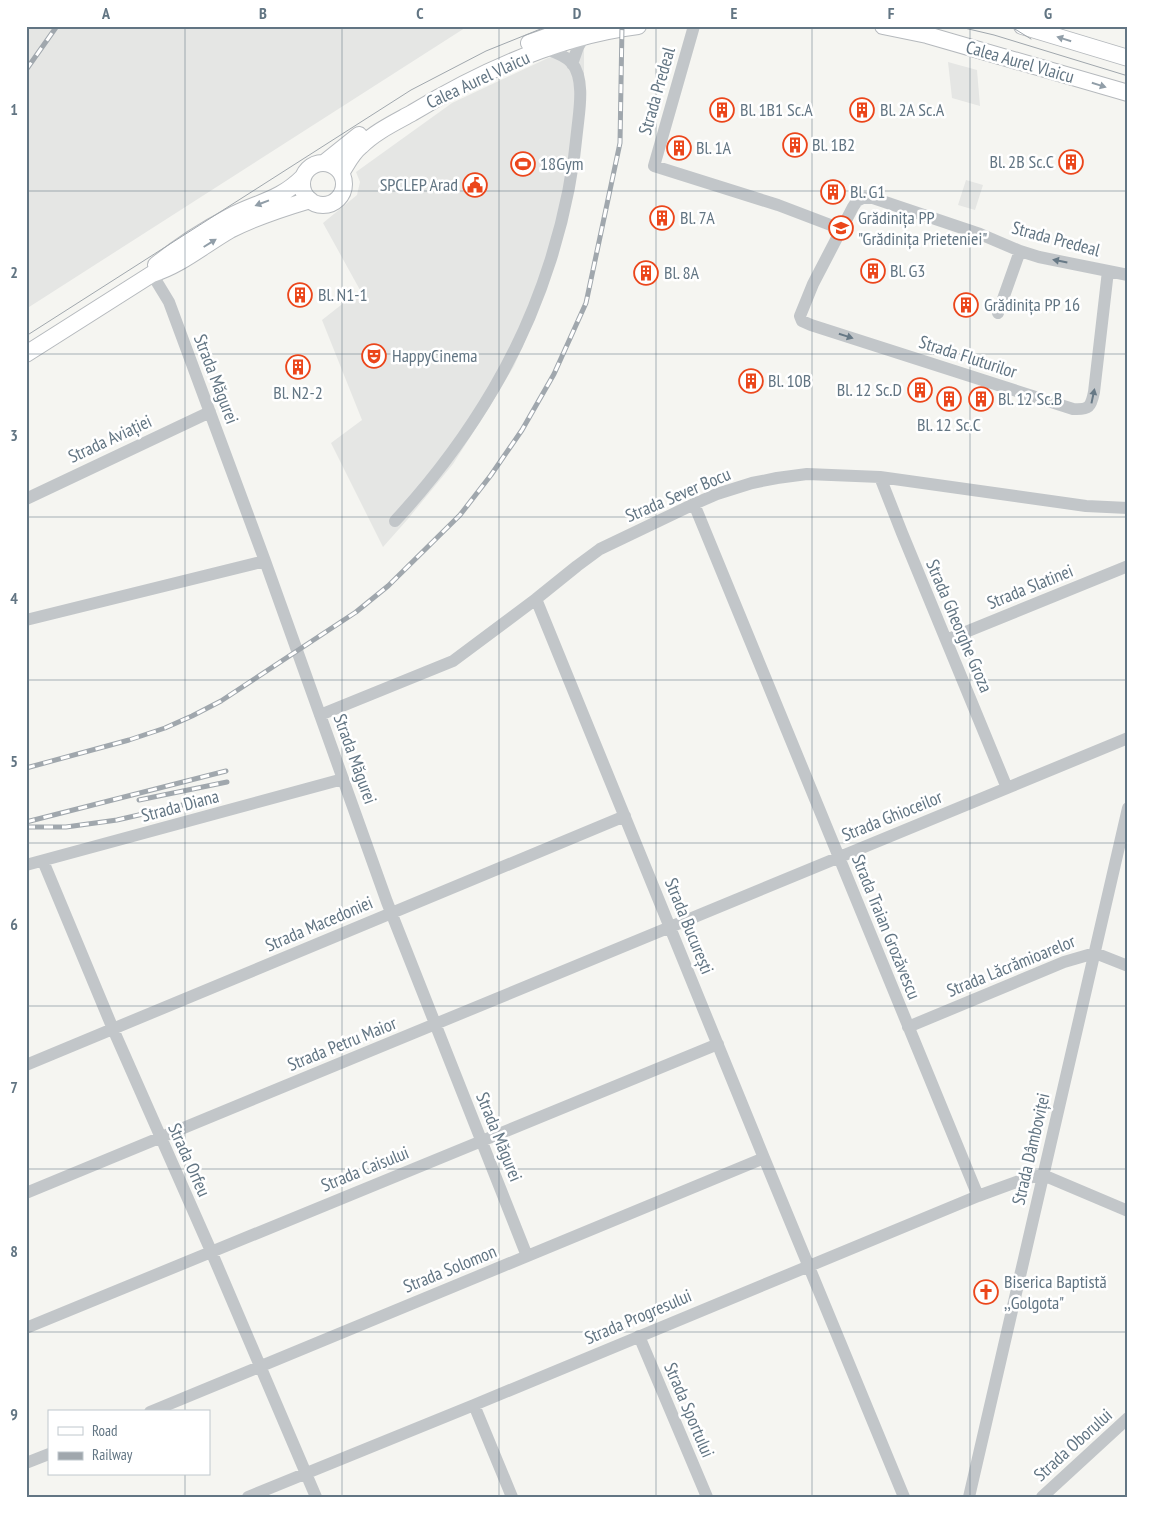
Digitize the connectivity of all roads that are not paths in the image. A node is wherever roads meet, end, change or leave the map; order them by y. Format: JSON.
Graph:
{"nodes":[{"id":1,"x":638,"y":26,"type":"edge"},
{"id":2,"x":694,"y":26,"type":"edge"},
{"id":3,"x":883,"y":26,"type":"edge"},
{"id":4,"x":938,"y":26,"type":"edge"},
{"id":5,"x":1022,"y":26,"type":"edge"},
{"id":6,"x":580,"y":31,"type":"edge"},
{"id":7,"x":950,"y":41,"type":"junction"},
{"id":8,"x":546,"y":49,"type":"junction"},
{"id":9,"x":1128,"y":58,"type":"edge"},
{"id":10,"x":572,"y":64,"type":"junction"},
{"id":11,"x":1128,"y":93,"type":"edge"},
{"id":12,"x":324,"y":163,"type":"junction"},
{"id":13,"x":340,"y":173,"type":"junction"},
{"id":14,"x":303,"y":178,"type":"junction"},
{"id":15,"x":863,"y":198,"type":"joint"},
{"id":16,"x":310,"y":200,"type":"junction"},
{"id":17,"x":841,"y":229,"type":"junction"},
{"id":18,"x":1020,"y":251,"type":"junction"},
{"id":19,"x":1108,"y":271,"type":"junction"},
{"id":20,"x":152,"y":274,"type":"junction"},
{"id":21,"x":1128,"y":275,"type":"edge"},
{"id":22,"x":998,"y":313,"type":"dead end"},
{"id":23,"x":26,"y":354,"type":"edge"},
{"id":24,"x":210,"y":412,"type":"junction"},
{"id":25,"x":880,"y":477,"type":"junction"},
{"id":26,"x":26,"y":499,"type":"edge"},
{"id":27,"x":694,"y":504,"type":"junction"},
{"id":28,"x":1128,"y":508,"type":"edge"},
{"id":29,"x":395,"y":521,"type":"dead end"},
{"id":30,"x":266,"y":561,"type":"junction"},
{"id":31,"x":1128,"y":566,"type":"edge"},
{"id":32,"x":536,"y":599,"type":"junction"},
{"id":33,"x":26,"y":620,"type":"edge"},
{"id":34,"x":946,"y":640,"type":"junction"},
{"id":35,"x":320,"y":715,"type":"junction"},
{"id":36,"x":1128,"y":738,"type":"edge"},
{"id":37,"x":343,"y":779,"type":"junction"},
{"id":38,"x":1007,"y":788,"type":"junction"},
{"id":39,"x":1128,"y":808,"type":"edge"},
{"id":40,"x":625,"y":816,"type":"junction"},
{"id":41,"x":839,"y":857,"type":"junction"},
{"id":42,"x":43,"y":861,"type":"junction"},
{"id":43,"x":26,"y":866,"type":"edge"},
{"id":44,"x":391,"y":913,"type":"junction"},
{"id":45,"x":670,"y":926,"type":"junction"},
{"id":46,"x":1095,"y":953,"type":"junction"},
{"id":47,"x":1128,"y":966,"type":"edge"},
{"id":48,"x":436,"y":1024,"type":"junction"},
{"id":49,"x":908,"y":1027,"type":"junction"},
{"id":50,"x":113,"y":1029,"type":"junction"},
{"id":51,"x":718,"y":1044,"type":"junction"},
{"id":52,"x":26,"y":1065,"type":"edge"},
{"id":53,"x":160,"y":1137,"type":"junction"},
{"id":54,"x":482,"y":1141,"type":"junction"},
{"id":55,"x":764,"y":1158,"type":"junction"},
{"id":56,"x":1043,"y":1175,"type":"junction"},
{"id":57,"x":26,"y":1193,"type":"edge"},
{"id":58,"x":978,"y":1196,"type":"junction"},
{"id":59,"x":1128,"y":1211,"type":"edge"},
{"id":60,"x":211,"y":1251,"type":"junction"},
{"id":61,"x":528,"y":1256,"type":"junction"},
{"id":62,"x":809,"y":1265,"type":"junction"},
{"id":63,"x":26,"y":1328,"type":"edge"},
{"id":64,"x":639,"y":1336,"type":"junction"},
{"id":65,"x":260,"y":1366,"type":"junction"},
{"id":66,"x":474,"y":1405,"type":"junction"},
{"id":67,"x":155,"y":1410,"type":"edge"},
{"id":68,"x":1128,"y":1418,"type":"edge"},
{"id":69,"x":48,"y":1454,"type":"edge"},
{"id":70,"x":26,"y":1463,"type":"edge"},
{"id":71,"x":306,"y":1473,"type":"junction"},
{"id":72,"x":248,"y":1497,"type":"edge"},
{"id":73,"x":316,"y":1497,"type":"edge"},
{"id":74,"x":512,"y":1497,"type":"edge"},
{"id":75,"x":707,"y":1497,"type":"edge"},
{"id":76,"x":904,"y":1497,"type":"edge"},
{"id":77,"x":968,"y":1497,"type":"edge"},
{"id":78,"x":1042,"y":1497,"type":"edge"}],
"edges":[{"from":1,"to":6,"type":"main road","name":"Calea Aurel Vlaicu"},
{"from":2,"to":17,"type":"street","name":"Strada Predeal"},
{"from":3,"to":7,"type":"main road","name":"Calea Aurel Vlaicu"},
{"from":4,"to":7,"type":"main road"},
{"from":9,"to":5,"type":"main road","name":"Calea Aurel Vlaicu","one_way":true},
{"from":6,"to":8,"type":"main road","name":"Calea Aurel Vlaicu"},
{"from":6,"to":10,"type":"street"},
{"from":6,"to":12,"type":"main road","name":"Calea Aurel Vlaicu"},
{"from":7,"to":11,"type":"main road","name":"Calea Aurel Vlaicu","one_way":true},
{"from":8,"to":10,"type":"street"},
{"from":8,"to":13,"type":"main road","name":"Calea Aurel Vlaicu"},
{"from":10,"to":29,"type":"street"},
{"from":12,"to":13,"type":"main road"},
{"from":12,"to":14,"type":"main road","name":"Calea Aurel Vlaicu"},
{"from":13,"to":16,"type":"main road","name":"Calea Aurel Vlaicu"},
{"from":14,"to":16,"type":"main road"},
{"from":14,"to":20,"type":"main road","name":"Calea Aurel Vlaicu","one_way":true},
{"from":15,"to":17,"type":"street","name":"Strada Fluturilor"},
{"from":15,"to":18,"type":"street","name":"Strada Predeal"},
{"from":20,"to":16,"type":"main road","name":"Calea Aurel Vlaicu","one_way":true},
{"from":17,"to":19,"type":"street","name":"Strada Fluturilor","one_way":true},
{"from":19,"to":18,"type":"street","name":"Strada Predeal","one_way":true},
{"from":18,"to":22,"type":"street"},
{"from":19,"to":21,"type":"street","name":"Strada Predeal"},
{"from":20,"to":23,"type":"main road","name":"Calea Aurel Vlaicu"},
{"from":20,"to":24,"type":"street","name":"Strada Măgurei"},
{"from":24,"to":26,"type":"street","name":"Strada Aviației"},
{"from":24,"to":30,"type":"street","name":"Strada Măgurei"},
{"from":25,"to":27,"type":"street","name":"Strada Sever Bocu"},
{"from":25,"to":28,"type":"street","name":"Strada Sever Bocu"},
{"from":25,"to":34,"type":"street","name":"Strada Gheorghe Groza"},
{"from":27,"to":32,"type":"street","name":"Strada Sever Bocu"},
{"from":27,"to":41,"type":"street","name":"Strada Traian Grozăvescu"},
{"from":30,"to":33,"type":"street"},
{"from":30,"to":35,"type":"street","name":"Strada Măgurei"},
{"from":31,"to":34,"type":"street","name":"Strada Slatinei"},
{"from":32,"to":35,"type":"street","name":"Strada Sever Bocu"},
{"from":32,"to":40,"type":"street","name":"Strada București"},
{"from":34,"to":38,"type":"street","name":"Strada Gheorghe Groza"},
{"from":35,"to":37,"type":"street","name":"Strada Măgurei"},
{"from":36,"to":38,"type":"street","name":"Strada Ghioceilor"},
{"from":37,"to":42,"type":"street","name":"Strada Diana"},
{"from":37,"to":44,"type":"street","name":"Strada Măgurei"},
{"from":38,"to":41,"type":"street","name":"Strada Ghioceilor"},
{"from":39,"to":46,"type":"street","name":"Strada Dâmboviței"},
{"from":40,"to":44,"type":"street","name":"Strada Macedoniei"},
{"from":40,"to":45,"type":"street","name":"Strada București"},
{"from":41,"to":45,"type":"street","name":"Strada Ghioceilor"},
{"from":41,"to":49,"type":"street","name":"Strada Traian Grozăvescu"},
{"from":42,"to":43,"type":"street","name":"Strada Diana"},
{"from":42,"to":50,"type":"street","name":"Strada Orfeu"},
{"from":44,"to":48,"type":"street","name":"Strada Măgurei"},
{"from":44,"to":50,"type":"street","name":"Strada Macedoniei"},
{"from":45,"to":48,"type":"street","name":"Strada Petru Maior"},
{"from":45,"to":51,"type":"street","name":"Strada București"},
{"from":46,"to":47,"type":"street","name":"Strada Lăcrămioarelor"},
{"from":46,"to":49,"type":"street","name":"Strada Lăcrămioarelor"},
{"from":46,"to":56,"type":"street","name":"Strada Dâmboviței"},
{"from":48,"to":53,"type":"street","name":"Strada Petru Maior"},
{"from":48,"to":54,"type":"street","name":"Strada Măgurei"},
{"from":49,"to":58,"type":"street","name":"Strada Traian Grozăvescu"},
{"from":50,"to":52,"type":"street","name":"Strada Macedoniei"},
{"from":50,"to":53,"type":"street","name":"Strada Orfeu"},
{"from":51,"to":54,"type":"street","name":"Strada Caisului"},
{"from":51,"to":55,"type":"street","name":"Strada București"},
{"from":53,"to":57,"type":"street","name":"Strada Petru Maior"},
{"from":53,"to":60,"type":"street","name":"Strada Orfeu"},
{"from":54,"to":60,"type":"street","name":"Strada Caisului"},
{"from":54,"to":61,"type":"street","name":"Strada Măgurei"},
{"from":55,"to":61,"type":"street","name":"Strada Solomon"},
{"from":55,"to":62,"type":"street","name":"Strada București"},
{"from":56,"to":58,"type":"street","name":"Strada Progresului"},
{"from":56,"to":59,"type":"street"},
{"from":56,"to":77,"type":"street","name":"Strada Dâmboviței"},
{"from":58,"to":62,"type":"street","name":"Strada Progresului"},
{"from":60,"to":63,"type":"street","name":"Strada Caisului"},
{"from":60,"to":65,"type":"street","name":"Strada Orfeu"},
{"from":61,"to":65,"type":"street","name":"Strada Solomon"},
{"from":62,"to":64,"type":"street","name":"Strada Progresului"},
{"from":62,"to":76,"type":"street","name":"Strada București"},
{"from":64,"to":66,"type":"street","name":"Strada Progresului"},
{"from":64,"to":75,"type":"street","name":"Strada Sportului"},
{"from":65,"to":67,"type":"street","name":"Strada Solomon"},
{"from":65,"to":71,"type":"street","name":"Strada Orfeu"},
{"from":66,"to":71,"type":"street","name":"Strada Progresului"},
{"from":66,"to":74,"type":"street"},
{"from":68,"to":78,"type":"street","name":"Strada Oborului"},
{"from":69,"to":70,"type":"street"},
{"from":71,"to":72,"type":"street","name":"Strada Progresului"},
{"from":71,"to":73,"type":"street","name":"Strada Orfeu"}]}
